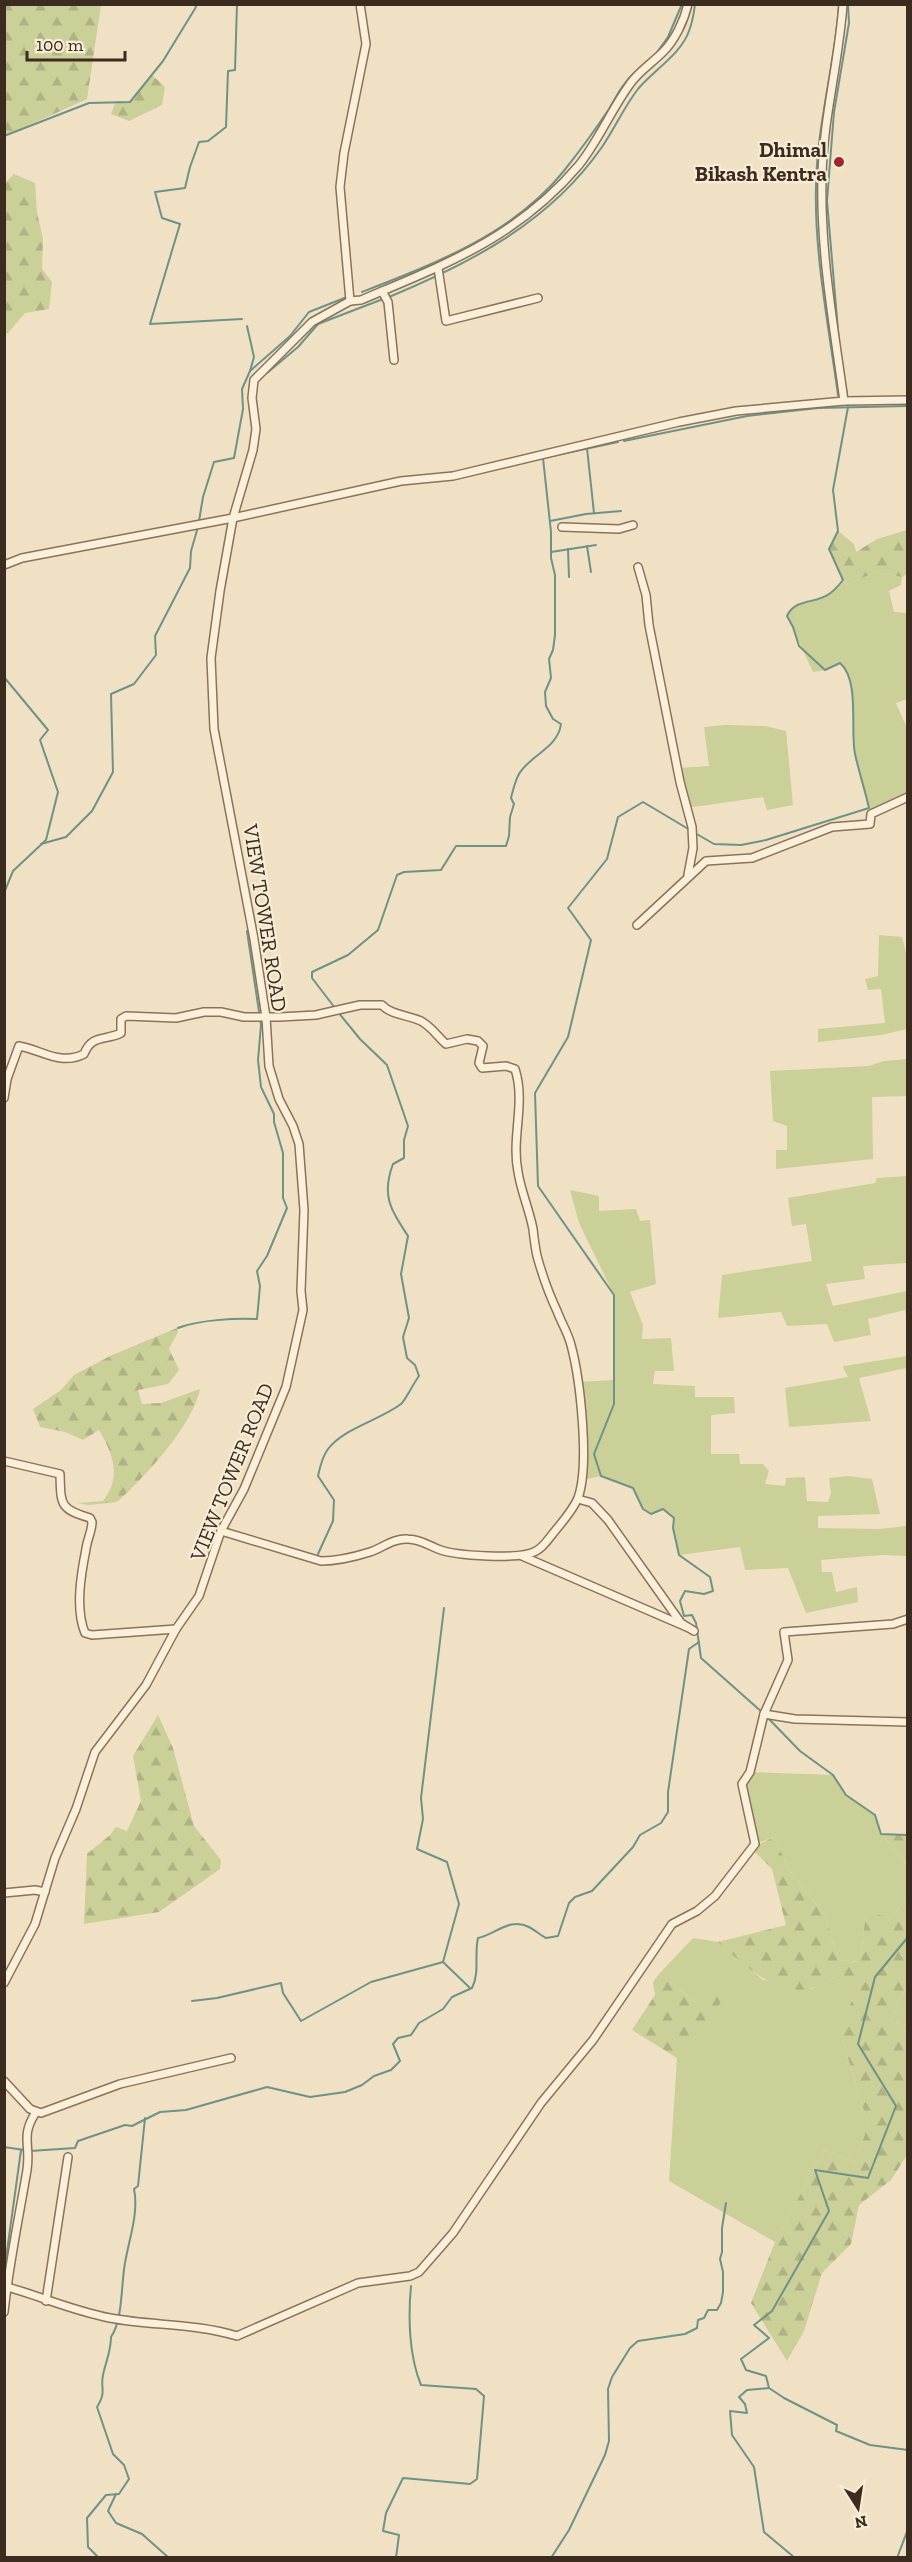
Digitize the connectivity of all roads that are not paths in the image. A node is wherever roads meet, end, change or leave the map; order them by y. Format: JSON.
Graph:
{"nodes":[{"id":1,"x":360,"y":4,"type":"edge"},
{"id":2,"x":688,"y":4,"type":"edge"},
{"id":3,"x":843,"y":4,"type":"edge"},
{"id":4,"x":438,"y":268,"type":"junction"},
{"id":5,"x":382,"y":291,"type":"junction"},
{"id":6,"x":538,"y":298,"type":"dead end"},
{"id":7,"x":350,"y":301,"type":"junction"},
{"id":8,"x":394,"y":360,"type":"dead end"},
{"id":9,"x":844,"y":400,"type":"junction"},
{"id":10,"x":908,"y":400,"type":"edge"},
{"id":11,"x":233,"y":518,"type":"junction"},
{"id":12,"x":633,"y":525,"type":"dead end"},
{"id":13,"x":562,"y":527,"type":"dead end"},
{"id":14,"x":4,"y":565,"type":"edge"},
{"id":15,"x":638,"y":567,"type":"dead end"},
{"id":16,"x":908,"y":797,"type":"edge"},
{"id":17,"x":688,"y":875,"type":"junction"},
{"id":18,"x":637,"y":925,"type":"dead end"},
{"id":19,"x":266,"y":1017,"type":"junction"},
{"id":20,"x":4,"y":1098,"type":"edge"},
{"id":21,"x":4,"y":1461,"type":"edge"},
{"id":22,"x":578,"y":1498,"type":"junction"},
{"id":23,"x":221,"y":1531,"type":"junction"},
{"id":24,"x":520,"y":1555,"type":"junction"},
{"id":25,"x":908,"y":1619,"type":"edge"},
{"id":26,"x":176,"y":1629,"type":"junction"},
{"id":27,"x":764,"y":1714,"type":"junction"},
{"id":28,"x":908,"y":1722,"type":"edge"},
{"id":29,"x":45,"y":1892,"type":"junction"},
{"id":30,"x":4,"y":1893,"type":"edge"},
{"id":31,"x":4,"y":1983,"type":"edge"},
{"id":32,"x":231,"y":2058,"type":"dead end"},
{"id":33,"x":4,"y":2081,"type":"edge"},
{"id":34,"x":36,"y":2112,"type":"junction"},
{"id":35,"x":68,"y":2157,"type":"dead end"},
{"id":36,"x":6,"y":2286,"type":"edge"},
{"id":37,"x":46,"y":2301,"type":"junction"},
{"id":38,"x":4,"y":2312,"type":"edge"}],
"edges":[{"from":1,"to":7,"type":"street"},
{"from":2,"to":4,"type":"street","name":"VIEW TOWER ROAD"},
{"from":3,"to":9,"type":"street"},
{"from":4,"to":5,"type":"street","name":"VIEW TOWER ROAD"},
{"from":4,"to":6,"type":"street"},
{"from":5,"to":7,"type":"street","name":"VIEW TOWER ROAD"},
{"from":5,"to":8,"type":"street"},
{"from":7,"to":11,"type":"street","name":"VIEW TOWER ROAD"},
{"from":9,"to":10,"type":"street"},
{"from":9,"to":11,"type":"street"},
{"from":11,"to":14,"type":"street"},
{"from":11,"to":19,"type":"street","name":"VIEW TOWER ROAD"},
{"from":12,"to":13,"type":"street"},
{"from":15,"to":17,"type":"street"},
{"from":16,"to":17,"type":"street"},
{"from":17,"to":18,"type":"street"},
{"from":19,"to":20,"type":"street"},
{"from":19,"to":22,"type":"street"},
{"from":19,"to":23,"type":"street","name":"VIEW TOWER ROAD"},
{"from":21,"to":26,"type":"street"},
{"from":22,"to":24,"type":"street"},
{"from":22,"to":24,"type":"street"},
{"from":23,"to":24,"type":"street"},
{"from":23,"to":26,"type":"street","name":"VIEW TOWER ROAD"},
{"from":25,"to":27,"type":"street"},
{"from":26,"to":29,"type":"street","name":"VIEW TOWER ROAD"},
{"from":27,"to":28,"type":"street"},
{"from":27,"to":37,"type":"street"},
{"from":29,"to":30,"type":"street"},
{"from":29,"to":31,"type":"street","name":"VIEW TOWER ROAD"},
{"from":32,"to":34,"type":"street"},
{"from":33,"to":34,"type":"street"},
{"from":34,"to":36,"type":"street"},
{"from":35,"to":37,"type":"street"},
{"from":36,"to":37,"type":"street"},
{"from":36,"to":38,"type":"street"}]}
